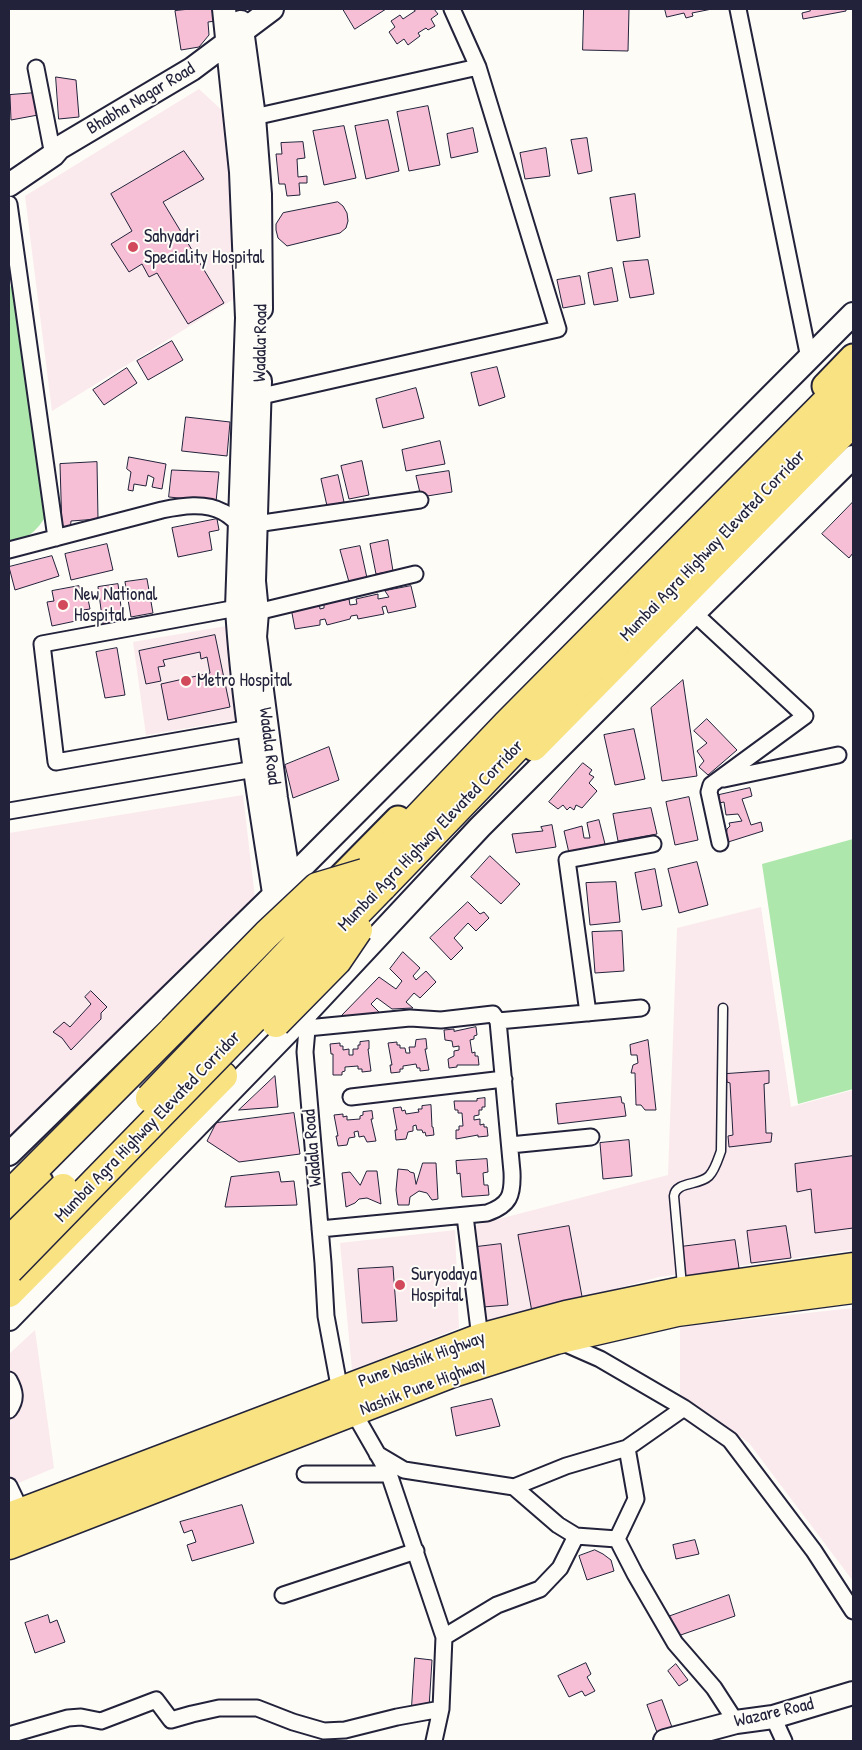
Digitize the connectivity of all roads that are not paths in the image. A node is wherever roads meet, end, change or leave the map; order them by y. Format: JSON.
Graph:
{"nodes":[{"id":1,"x":224,"y":9,"type":"edge"},
{"id":2,"x":272,"y":9,"type":"edge"},
{"id":3,"x":452,"y":9,"type":"edge"},
{"id":4,"x":738,"y":9,"type":"edge"},
{"id":5,"x":237,"y":27,"type":"edge"},
{"id":6,"x":478,"y":66,"type":"junction"},
{"id":7,"x":36,"y":68,"type":"dead end"},
{"id":8,"x":254,"y":117,"type":"junction"},
{"id":9,"x":53,"y":154,"type":"junction"},
{"id":10,"x":9,"y":185,"type":"edge"},
{"id":11,"x":9,"y":204,"type":"edge"},
{"id":12,"x":853,"y":314,"type":"edge"},
{"id":13,"x":809,"y":358,"type":"junction"},
{"id":14,"x":853,"y":358,"type":"edge"},
{"id":15,"x":853,"y":375,"type":"edge"},
{"id":16,"x":252,"y":398,"type":"junction"},
{"id":17,"x":853,"y":403,"type":"edge"},
{"id":18,"x":853,"y":424,"type":"edge"},
{"id":19,"x":853,"y":457,"type":"edge"},
{"id":20,"x":420,"y":500,"type":"dead end"},
{"id":21,"x":248,"y":524,"type":"junction"},
{"id":22,"x":56,"y":538,"type":"junction"},
{"id":23,"x":9,"y":550,"type":"edge"},
{"id":24,"x":415,"y":574,"type":"dead end"},
{"id":25,"x":247,"y":610,"type":"junction"},
{"id":26,"x":694,"y":613,"type":"junction"},
{"id":27,"x":250,"y":728,"type":"junction"},
{"id":28,"x":838,"y":755,"type":"dead end"},
{"id":29,"x":255,"y":769,"type":"junction"},
{"id":30,"x":718,"y":781,"type":"junction"},
{"id":31,"x":9,"y":811,"type":"edge"},
{"id":32,"x":653,"y":844,"type":"dead end"},
{"id":33,"x":720,"y":844,"type":"dead end"},
{"id":34,"x":374,"y":880,"type":"junction"},
{"id":35,"x":282,"y":887,"type":"junction"},
{"id":36,"x":289,"y":930,"type":"junction"},
{"id":37,"x":302,"y":1007,"type":"junction"},
{"id":38,"x":641,"y":1008,"type":"dead end"},
{"id":39,"x":724,"y":1008,"type":"dead end"},
{"id":40,"x":588,"y":1013,"type":"junction"},
{"id":41,"x":498,"y":1020,"type":"junction"},
{"id":42,"x":504,"y":1079,"type":"junction"},
{"id":43,"x":351,"y":1097,"type":"dead end"},
{"id":44,"x":591,"y":1137,"type":"dead end"},
{"id":45,"x":510,"y":1145,"type":"junction"},
{"id":46,"x":9,"y":1154,"type":"edge"},
{"id":47,"x":9,"y":1195,"type":"edge"},
{"id":48,"x":9,"y":1214,"type":"edge"},
{"id":49,"x":465,"y":1216,"type":"junction"},
{"id":50,"x":320,"y":1229,"type":"junction"},
{"id":51,"x":9,"y":1241,"type":"edge"},
{"id":52,"x":853,"y":1267,"type":"edge"},
{"id":53,"x":9,"y":1270,"type":"edge"},
{"id":54,"x":9,"y":1281,"type":"edge"},
{"id":55,"x":853,"y":1288,"type":"edge"},
{"id":56,"x":682,"y":1291,"type":"junction"},
{"id":57,"x":9,"y":1293,"type":"edge"},
{"id":58,"x":9,"y":1319,"type":"edge"},
{"id":59,"x":480,"y":1338,"type":"junction"},
{"id":60,"x":556,"y":1340,"type":"junction"},
{"id":61,"x":9,"y":1380,"type":"edge"},
{"id":62,"x":347,"y":1402,"type":"junction"},
{"id":63,"x":684,"y":1408,"type":"junction"},
{"id":64,"x":9,"y":1410,"type":"edge"},
{"id":65,"x":627,"y":1448,"type":"junction"},
{"id":66,"x":377,"y":1454,"type":"junction"},
{"id":67,"x":305,"y":1474,"type":"dead end"},
{"id":68,"x":389,"y":1474,"type":"junction"},
{"id":69,"x":9,"y":1486,"type":"edge"},
{"id":70,"x":514,"y":1486,"type":"junction"},
{"id":71,"x":15,"y":1515,"type":"edge"},
{"id":72,"x":576,"y":1536,"type":"junction"},
{"id":73,"x":617,"y":1539,"type":"junction"},
{"id":74,"x":9,"y":1545,"type":"edge"},
{"id":75,"x":416,"y":1551,"type":"junction"},
{"id":76,"x":283,"y":1595,"type":"dead end"},
{"id":77,"x":853,"y":1611,"type":"edge"},
{"id":78,"x":444,"y":1637,"type":"junction"},
{"id":79,"x":853,"y":1693,"type":"edge"},
{"id":80,"x":441,"y":1709,"type":"junction"},
{"id":81,"x":773,"y":1717,"type":"junction"},
{"id":82,"x":736,"y":1722,"type":"junction"},
{"id":83,"x":9,"y":1735,"type":"edge"},
{"id":84,"x":434,"y":1741,"type":"edge"},
{"id":85,"x":665,"y":1741,"type":"edge"},
{"id":86,"x":784,"y":1741,"type":"edge"}],
"edges":[{"from":1,"to":5,"type":"street","name":"Wadala Road"},
{"from":2,"to":5,"type":"street","name":"Bhabha Nagar Road"},
{"from":3,"to":6,"type":"street"},
{"from":4,"to":13,"type":"street"},
{"from":5,"to":8,"type":"street","name":"Wadala Road"},
{"from":5,"to":9,"type":"street","name":"Bhabha Nagar Road"},
{"from":5,"to":16,"type":"street","name":"Wadala Road"},
{"from":6,"to":8,"type":"street"},
{"from":6,"to":16,"type":"street"},
{"from":7,"to":9,"type":"street"},
{"from":8,"to":16,"type":"street","name":"Wadala Road"},
{"from":9,"to":10,"type":"street","name":"Bhabha Nagar Road"},
{"from":11,"to":22,"type":"street"},
{"from":12,"to":13,"type":"street"},
{"from":13,"to":35,"type":"street"},
{"from":14,"to":36,"type":"main road"},
{"from":15,"to":34,"type":"highway","name":"Mumbai Agra Highway Elevated Corridor"},
{"from":16,"to":21,"type":"street","name":"Wadala Road"},
{"from":17,"to":34,"type":"highway","name":"Mumbai Agra Highway Elevated Corridor"},
{"from":18,"to":37,"type":"main road"},
{"from":19,"to":26,"type":"street"},
{"from":20,"to":21,"type":"street"},
{"from":21,"to":22,"type":"street"},
{"from":21,"to":25,"type":"street","name":"Wadala Road"},
{"from":22,"to":23,"type":"street"},
{"from":24,"to":25,"type":"street"},
{"from":25,"to":27,"type":"street","name":"Wadala Road"},
{"from":25,"to":27,"type":"street"},
{"from":25,"to":35,"type":"street","name":"Wadala Road"},
{"from":26,"to":30,"type":"street"},
{"from":26,"to":37,"type":"street"},
{"from":27,"to":29,"type":"street","name":"Wadala Road"},
{"from":28,"to":30,"type":"street"},
{"from":29,"to":31,"type":"street"},
{"from":29,"to":35,"type":"street","name":"Wadala Road"},
{"from":30,"to":33,"type":"street"},
{"from":32,"to":40,"type":"street"},
{"from":34,"to":47,"type":"highway","bridge":true},
{"from":34,"to":51,"type":"highway","name":"Mumbai Agra Highway Elevated Corridor","bridge":true},
{"from":34,"to":53,"type":"highway","name":"Mumbai Agra Highway Elevated Corridor","bridge":true},
{"from":34,"to":57,"type":"highway","bridge":true},
{"from":35,"to":36,"type":"street"},
{"from":35,"to":46,"type":"street"},
{"from":36,"to":37,"type":"street"},
{"from":36,"to":48,"type":"main road"},
{"from":37,"to":41,"type":"street"},
{"from":37,"to":50,"type":"street","name":"Wadala Road"},
{"from":37,"to":54,"type":"main road"},
{"from":37,"to":58,"type":"street"},
{"from":38,"to":40,"type":"street"},
{"from":39,"to":56,"type":"lane"},
{"from":40,"to":41,"type":"street"},
{"from":41,"to":42,"type":"street"},
{"from":42,"to":43,"type":"street"},
{"from":42,"to":45,"type":"street"},
{"from":44,"to":45,"type":"street"},
{"from":45,"to":49,"type":"street"},
{"from":49,"to":50,"type":"street"},
{"from":49,"to":59,"type":"street"},
{"from":50,"to":62,"type":"street","name":"Wadala Road"},
{"from":52,"to":56,"type":"highway","name":"Pune Nashik Highway"},
{"from":55,"to":60,"type":"highway","name":"Nashik Pune Highway"},
{"from":56,"to":59,"type":"highway","name":"Pune Nashik Highway"},
{"from":59,"to":62,"type":"highway","name":"Pune Nashik Highway"},
{"from":60,"to":62,"type":"highway","name":"Nashik Pune Highway"},
{"from":60,"to":63,"type":"street"},
{"from":61,"to":64,"type":"street"},
{"from":62,"to":66,"type":"street","name":"Wadala Road"},
{"from":62,"to":71,"type":"highway","name":"Pune Nashik Highway"},
{"from":62,"to":74,"type":"highway","name":"Nashik Pune Highway"},
{"from":63,"to":65,"type":"street"},
{"from":63,"to":77,"type":"street"},
{"from":65,"to":70,"type":"street"},
{"from":65,"to":73,"type":"street"},
{"from":66,"to":68,"type":"street","name":"Wadala Road"},
{"from":66,"to":70,"type":"street"},
{"from":67,"to":68,"type":"street"},
{"from":68,"to":75,"type":"street","name":"Wadala Road"},
{"from":69,"to":71,"type":"street"},
{"from":70,"to":72,"type":"street"},
{"from":72,"to":73,"type":"street"},
{"from":72,"to":78,"type":"street"},
{"from":73,"to":82,"type":"street"},
{"from":75,"to":76,"type":"street"},
{"from":75,"to":78,"type":"street","name":"Wadala Road"},
{"from":78,"to":80,"type":"street"},
{"from":79,"to":81,"type":"street","name":"Wazare Road"},
{"from":80,"to":83,"type":"street"},
{"from":80,"to":84,"type":"street"},
{"from":81,"to":82,"type":"street","name":"Wazare Road"},
{"from":81,"to":86,"type":"street"},
{"from":82,"to":85,"type":"street","name":"Wazare Road"}]}
